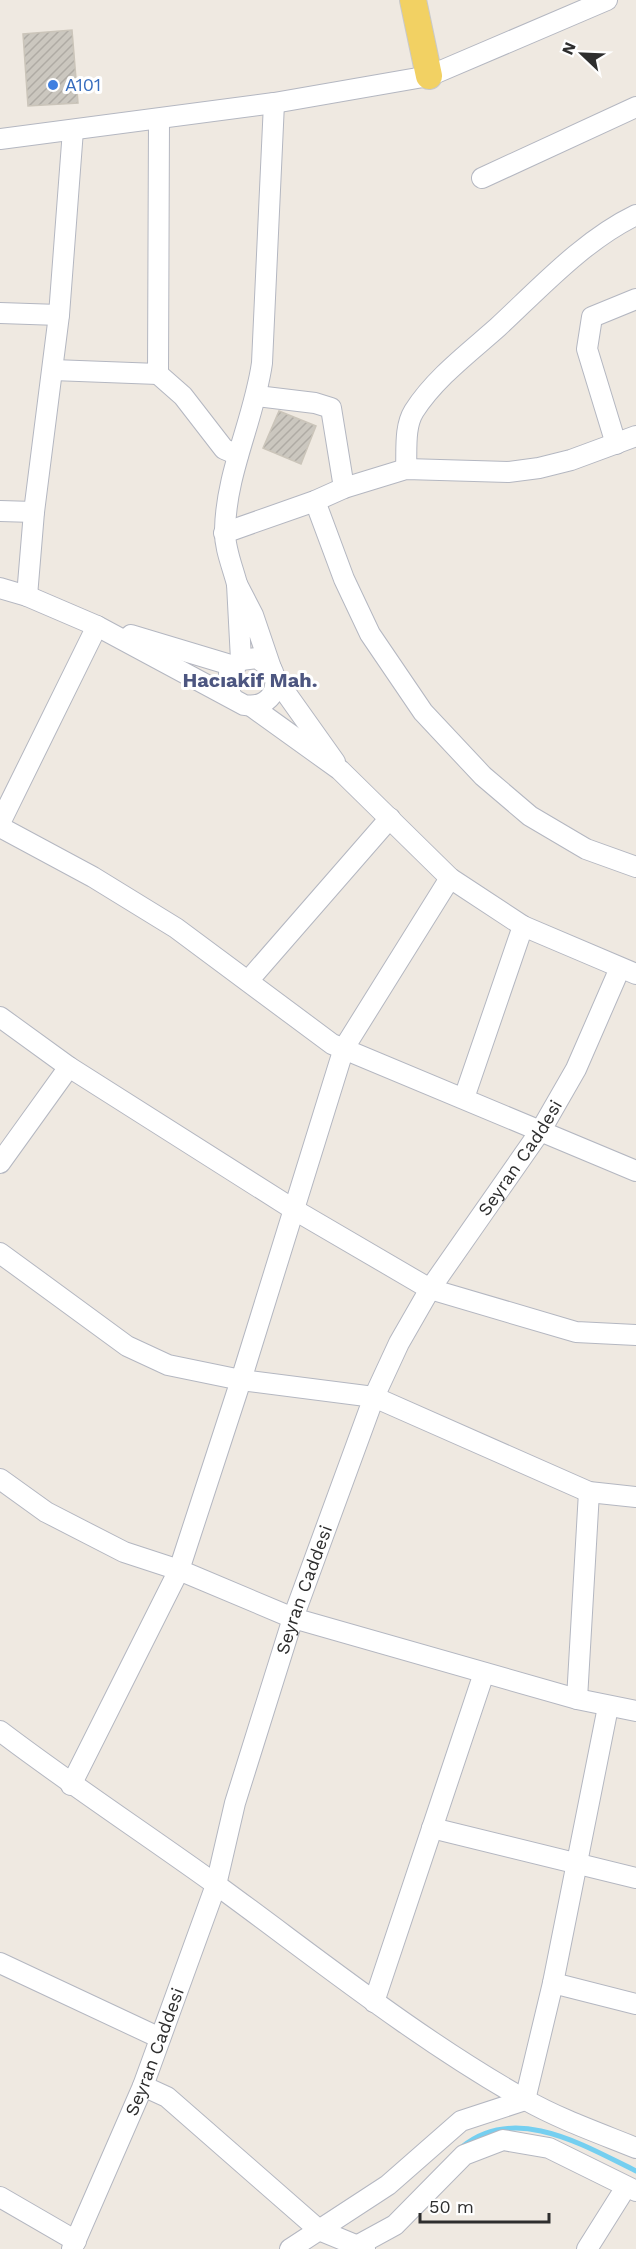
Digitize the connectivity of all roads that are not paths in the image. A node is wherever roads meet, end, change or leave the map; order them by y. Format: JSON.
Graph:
{"nodes":[{"id":1,"x":413,"y":0,"type":"edge"},
{"id":2,"x":607,"y":0,"type":"edge"},
{"id":3,"x":429,"y":76,"type":"junction"},
{"id":4,"x":274,"y":103,"type":"junction"},
{"id":5,"x":636,"y":106,"type":"edge"},
{"id":6,"x":159,"y":119,"type":"junction"},
{"id":7,"x":73,"y":130,"type":"junction"},
{"id":8,"x":0,"y":139,"type":"edge"},
{"id":9,"x":482,"y":178,"type":"dead end"},
{"id":10,"x":636,"y":215,"type":"edge"},
{"id":11,"x":636,"y":300,"type":"edge"},
{"id":12,"x":0,"y":313,"type":"edge"},
{"id":13,"x":59,"y":315,"type":"junction"},
{"id":14,"x":53,"y":370,"type":"junction"},
{"id":15,"x":158,"y":374,"type":"junction"},
{"id":16,"x":257,"y":396,"type":"junction"},
{"id":17,"x":636,"y":436,"type":"edge"},
{"id":18,"x":616,"y":444,"type":"junction"},
{"id":19,"x":238,"y":455,"type":"junction"},
{"id":20,"x":406,"y":469,"type":"junction"},
{"id":21,"x":344,"y":488,"type":"junction"},
{"id":22,"x":315,"y":501,"type":"junction"},
{"id":23,"x":0,"y":511,"type":"edge"},
{"id":24,"x":34,"y":512,"type":"junction"},
{"id":25,"x":224,"y":533,"type":"junction"},
{"id":26,"x":237,"y":584,"type":"junction"},
{"id":27,"x":0,"y":588,"type":"edge"},
{"id":28,"x":27,"y":596,"type":"junction"},
{"id":29,"x":97,"y":626,"type":"junction"},
{"id":30,"x":237,"y":663,"type":"junction"},
{"id":31,"x":273,"y":673,"type":"junction"},
{"id":32,"x":232,"y":697,"type":"junction"},
{"id":33,"x":251,"y":706,"type":"junction"},
{"id":34,"x":340,"y":770,"type":"junction"},
{"id":35,"x":390,"y":818,"type":"junction"},
{"id":36,"x":0,"y":825,"type":"edge"},
{"id":37,"x":636,"y":867,"type":"edge"},
{"id":38,"x":450,"y":878,"type":"junction"},
{"id":39,"x":523,"y":926,"type":"junction"},
{"id":40,"x":628,"y":971,"type":"edge"},
{"id":41,"x":248,"y":981,"type":"junction"},
{"id":42,"x":0,"y":1017,"type":"edge"},
{"id":43,"x":344,"y":1048,"type":"junction"},
{"id":44,"x":69,"y":1067,"type":"junction"},
{"id":45,"x":464,"y":1098,"type":"junction"},
{"id":46,"x":541,"y":1130,"type":"junction"},
{"id":47,"x":0,"y":1163,"type":"edge"},
{"id":48,"x":636,"y":1171,"type":"edge"},
{"id":49,"x":293,"y":1209,"type":"junction"},
{"id":50,"x":0,"y":1253,"type":"edge"},
{"id":51,"x":430,"y":1289,"type":"junction"},
{"id":52,"x":636,"y":1335,"type":"edge"},
{"id":53,"x":241,"y":1380,"type":"junction"},
{"id":54,"x":374,"y":1397,"type":"junction"},
{"id":55,"x":0,"y":1479,"type":"edge"},
{"id":56,"x":589,"y":1492,"type":"junction"},
{"id":57,"x":636,"y":1497,"type":"edge"},
{"id":58,"x":179,"y":1570,"type":"junction"},
{"id":59,"x":293,"y":1618,"type":"junction"},
{"id":60,"x":484,"y":1673,"type":"junction"},
{"id":61,"x":577,"y":1699,"type":"junction"},
{"id":62,"x":608,"y":1707,"type":"junction"},
{"id":63,"x":636,"y":1710,"type":"edge"},
{"id":64,"x":0,"y":1731,"type":"edge"},
{"id":65,"x":71,"y":1785,"type":"junction"},
{"id":66,"x":432,"y":1828,"type":"junction"},
{"id":67,"x":576,"y":1864,"type":"junction"},
{"id":68,"x":636,"y":1878,"type":"edge"},
{"id":69,"x":216,"y":1885,"type":"junction"},
{"id":70,"x":0,"y":1963,"type":"edge"},
{"id":71,"x":553,"y":1983,"type":"junction"},
{"id":72,"x":374,"y":2002,"type":"junction"},
{"id":73,"x":636,"y":2004,"type":"edge"},
{"id":74,"x":160,"y":2038,"type":"junction"},
{"id":75,"x":143,"y":2086,"type":"junction"},
{"id":76,"x":525,"y":2100,"type":"junction"},
{"id":77,"x":636,"y":2148,"type":"edge"},
{"id":78,"x":631,"y":2189,"type":"edge"},
{"id":79,"x":0,"y":2197,"type":"edge"},
{"id":80,"x":319,"y":2230,"type":"junction"},
{"id":81,"x":74,"y":2245,"type":"edge"},
{"id":82,"x":358,"y":2248,"type":"edge"},
{"id":83,"x":290,"y":2249,"type":"edge"},
{"id":84,"x":587,"y":2249,"type":"edge"}],
"edges":[{"from":1,"to":3,"type":"main road"},
{"from":2,"to":3,"type":"street"},
{"from":3,"to":4,"type":"street"},
{"from":4,"to":6,"type":"street"},
{"from":4,"to":16,"type":"street"},
{"from":5,"to":9,"type":"street"},
{"from":6,"to":7,"type":"street"},
{"from":6,"to":15,"type":"street"},
{"from":7,"to":8,"type":"street"},
{"from":7,"to":13,"type":"street"},
{"from":10,"to":20,"type":"street"},
{"from":11,"to":18,"type":"street"},
{"from":12,"to":13,"type":"street"},
{"from":13,"to":14,"type":"street"},
{"from":14,"to":15,"type":"street"},
{"from":14,"to":24,"type":"street"},
{"from":15,"to":19,"type":"street"},
{"from":16,"to":19,"type":"street"},
{"from":16,"to":21,"type":"street"},
{"from":17,"to":18,"type":"street"},
{"from":18,"to":20,"type":"street"},
{"from":19,"to":25,"type":"street"},
{"from":20,"to":21,"type":"street"},
{"from":21,"to":22,"type":"street"},
{"from":22,"to":25,"type":"street"},
{"from":22,"to":37,"type":"street"},
{"from":23,"to":24,"type":"street"},
{"from":24,"to":28,"type":"street"},
{"from":25,"to":26,"type":"street"},
{"from":26,"to":30,"type":"street"},
{"from":26,"to":31,"type":"street"},
{"from":27,"to":28,"type":"street"},
{"from":28,"to":29,"type":"street"},
{"from":29,"to":30,"type":"street"},
{"from":29,"to":32,"type":"street"},
{"from":29,"to":36,"type":"street"},
{"from":30,"to":31,"type":"street"},
{"from":30,"to":32,"type":"street"},
{"from":31,"to":33,"type":"street"},
{"from":31,"to":34,"type":"street"},
{"from":32,"to":33,"type":"street"},
{"from":33,"to":34,"type":"street"},
{"from":34,"to":35,"type":"street"},
{"from":35,"to":38,"type":"street"},
{"from":35,"to":41,"type":"street"},
{"from":36,"to":41,"type":"street"},
{"from":38,"to":39,"type":"street"},
{"from":38,"to":43,"type":"street"},
{"from":39,"to":40,"type":"street"},
{"from":39,"to":45,"type":"street"},
{"from":40,"to":46,"type":"street","name":"Seyran Caddesi"},
{"from":41,"to":43,"type":"street"},
{"from":42,"to":44,"type":"street"},
{"from":43,"to":45,"type":"street"},
{"from":43,"to":49,"type":"street"},
{"from":44,"to":47,"type":"street"},
{"from":44,"to":49,"type":"street"},
{"from":45,"to":46,"type":"street"},
{"from":46,"to":48,"type":"street"},
{"from":46,"to":51,"type":"street","name":"Seyran Caddesi"},
{"from":49,"to":51,"type":"street"},
{"from":49,"to":53,"type":"street"},
{"from":50,"to":53,"type":"street"},
{"from":51,"to":52,"type":"street"},
{"from":51,"to":54,"type":"street","name":"Seyran Caddesi"},
{"from":53,"to":54,"type":"street"},
{"from":53,"to":58,"type":"street"},
{"from":54,"to":56,"type":"street"},
{"from":54,"to":59,"type":"street","name":"Seyran Caddesi"},
{"from":55,"to":58,"type":"street"},
{"from":56,"to":57,"type":"street"},
{"from":56,"to":61,"type":"street"},
{"from":58,"to":59,"type":"street"},
{"from":58,"to":65,"type":"street"},
{"from":59,"to":60,"type":"street"},
{"from":59,"to":69,"type":"street","name":"Seyran Caddesi"},
{"from":60,"to":61,"type":"street"},
{"from":60,"to":66,"type":"street"},
{"from":61,"to":62,"type":"street"},
{"from":62,"to":63,"type":"street"},
{"from":62,"to":67,"type":"street"},
{"from":64,"to":65,"type":"street"},
{"from":65,"to":69,"type":"street"},
{"from":66,"to":67,"type":"street"},
{"from":66,"to":72,"type":"street"},
{"from":67,"to":68,"type":"street"},
{"from":67,"to":71,"type":"street"},
{"from":69,"to":72,"type":"street"},
{"from":69,"to":74,"type":"street","name":"Seyran Caddesi"},
{"from":70,"to":74,"type":"street"},
{"from":71,"to":73,"type":"street"},
{"from":71,"to":76,"type":"street"},
{"from":72,"to":76,"type":"street"},
{"from":74,"to":75,"type":"street","name":"Seyran Caddesi"},
{"from":75,"to":80,"type":"street"},
{"from":75,"to":81,"type":"street","name":"Seyran Caddesi"},
{"from":76,"to":77,"type":"street"},
{"from":76,"to":80,"type":"street"},
{"from":78,"to":82,"type":"street"},
{"from":78,"to":84,"type":"street"},
{"from":79,"to":81,"type":"street"},
{"from":80,"to":82,"type":"street"},
{"from":80,"to":83,"type":"street"}]}
